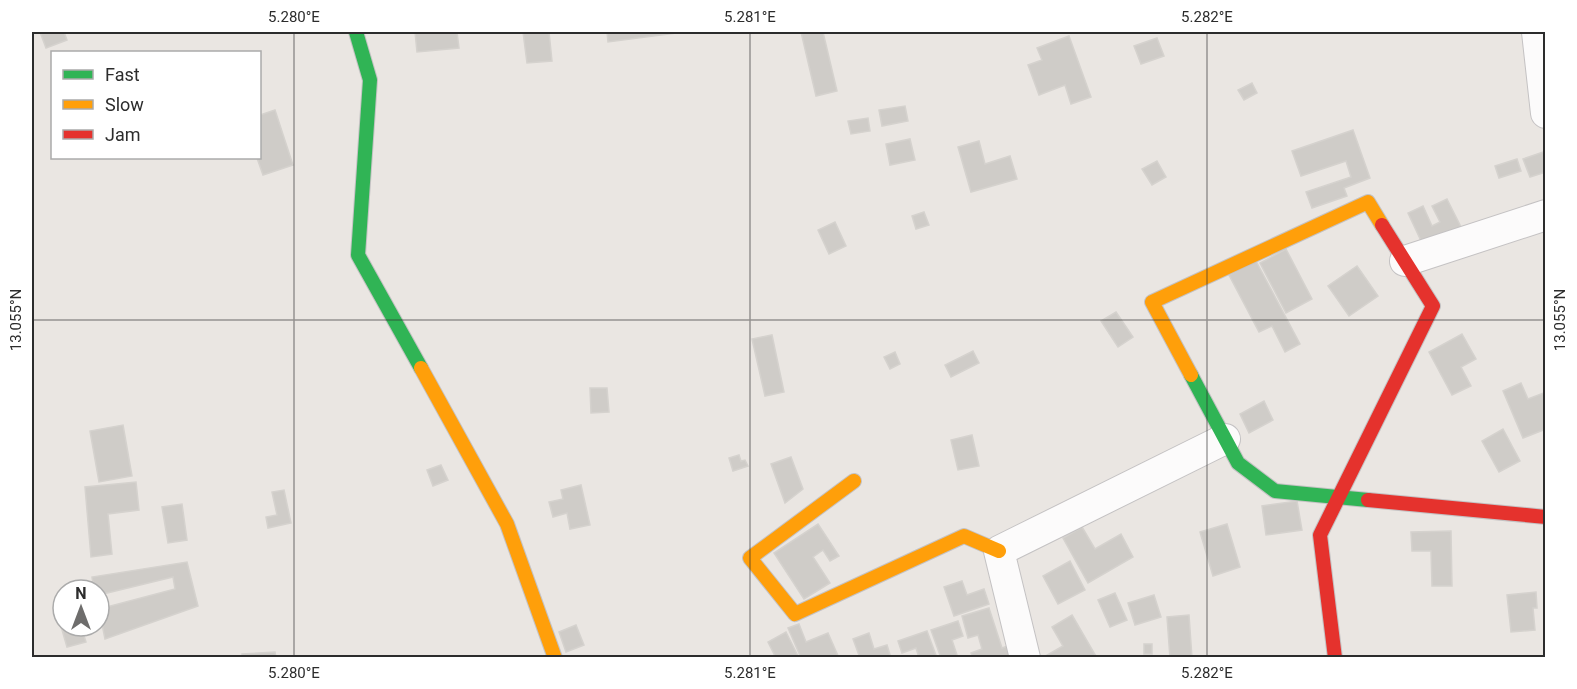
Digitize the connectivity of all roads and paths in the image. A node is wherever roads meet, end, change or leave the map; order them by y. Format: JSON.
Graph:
{"nodes":[{"id":1,"x":356,"y":32,"type":"edge"},
{"id":2,"x":1537,"y":32,"type":"edge"},
{"id":3,"x":1545,"y":113,"type":"edge"},
{"id":4,"x":1545,"y":215,"type":"edge"},
{"id":5,"x":1405,"y":261,"type":"junction"},
{"id":6,"x":1225,"y":439,"type":"junction"},
{"id":7,"x":854,"y":481,"type":"dead end"},
{"id":8,"x":1338,"y":497,"type":"junction"},
{"id":9,"x":1545,"y":517,"type":"edge"},
{"id":10,"x":999,"y":550,"type":"junction"},
{"id":11,"x":555,"y":657,"type":"edge"},
{"id":12,"x":1025,"y":657,"type":"edge"},
{"id":13,"x":1335,"y":657,"type":"edge"}],
"edges":[{"from":1,"to":11,"type":"street"},
{"from":2,"to":3,"type":"street"},
{"from":4,"to":5,"type":"street"},
{"from":5,"to":6,"type":"street"},
{"from":5,"to":8,"type":"street"},
{"from":6,"to":8,"type":"street"},
{"from":6,"to":10,"type":"street"},
{"from":7,"to":10,"type":"street"},
{"from":8,"to":9,"type":"street"},
{"from":8,"to":13,"type":"street"},
{"from":10,"to":12,"type":"street"}]}
